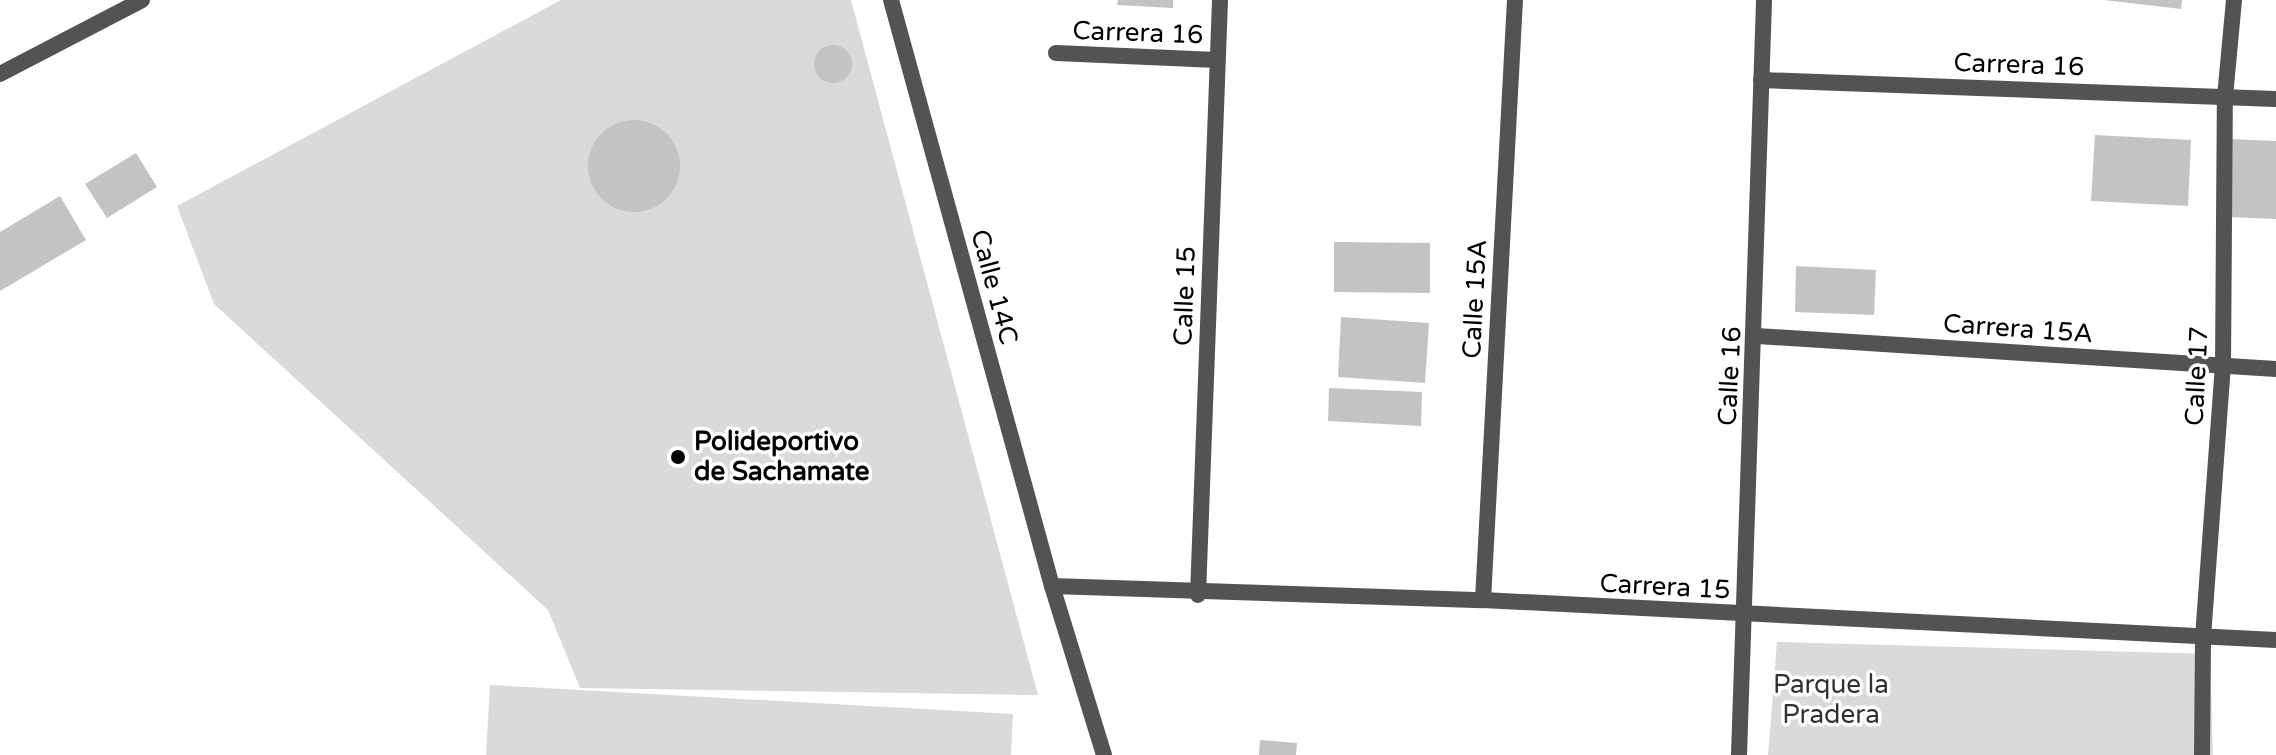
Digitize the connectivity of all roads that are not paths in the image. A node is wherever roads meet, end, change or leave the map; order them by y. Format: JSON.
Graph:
{"nodes":[{"id":1,"x":142,"y":0,"type":"edge"},
{"id":2,"x":891,"y":0,"type":"edge"},
{"id":3,"x":1220,"y":0,"type":"edge"},
{"id":4,"x":1515,"y":0,"type":"edge"},
{"id":5,"x":1764,"y":0,"type":"edge"},
{"id":6,"x":2234,"y":0,"type":"edge"},
{"id":7,"x":1056,"y":53,"type":"dead end"},
{"id":8,"x":1217,"y":60,"type":"junction"},
{"id":9,"x":0,"y":74,"type":"edge"},
{"id":10,"x":1761,"y":80,"type":"junction"},
{"id":11,"x":2225,"y":97,"type":"junction"},
{"id":12,"x":2276,"y":99,"type":"edge"},
{"id":13,"x":1757,"y":336,"type":"junction"},
{"id":14,"x":2223,"y":366,"type":"junction"},
{"id":15,"x":2276,"y":369,"type":"edge"},
{"id":16,"x":1052,"y":586,"type":"junction"},
{"id":17,"x":1198,"y":595,"type":"junction"},
{"id":18,"x":1483,"y":600,"type":"junction"},
{"id":19,"x":1740,"y":615,"type":"junction"},
{"id":20,"x":2203,"y":637,"type":"junction"},
{"id":21,"x":2276,"y":640,"type":"edge"},
{"id":22,"x":1104,"y":755,"type":"edge"},
{"id":23,"x":1739,"y":755,"type":"edge"},
{"id":24,"x":2202,"y":755,"type":"edge"}],
"edges":[{"from":1,"to":9,"type":"street"},
{"from":2,"to":16,"type":"street","name":"Calle 14C"},
{"from":3,"to":8,"type":"street","name":"Calle 15"},
{"from":4,"to":18,"type":"street","name":"Calle 15A"},
{"from":5,"to":10,"type":"street","name":"Calle 16"},
{"from":6,"to":11,"type":"street","name":"Calle 17"},
{"from":7,"to":8,"type":"street","name":"Carrera 16"},
{"from":8,"to":17,"type":"street","name":"Calle 15"},
{"from":10,"to":11,"type":"street","name":"Carrera 16"},
{"from":10,"to":13,"type":"street","name":"Calle 16"},
{"from":11,"to":12,"type":"street","name":"Carrera 16"},
{"from":11,"to":14,"type":"street","name":"Calle 17"},
{"from":13,"to":14,"type":"street","name":"Carrera 15A"},
{"from":13,"to":19,"type":"street","name":"Calle 16"},
{"from":14,"to":15,"type":"street","name":"Carrera 15A"},
{"from":14,"to":20,"type":"street","name":"Calle 17"},
{"from":16,"to":17,"type":"street","name":"Carrera 15"},
{"from":16,"to":22,"type":"street"},
{"from":17,"to":18,"type":"street","name":"Carrera 15"},
{"from":18,"to":19,"type":"street","name":"Carrera 15"},
{"from":19,"to":20,"type":"street","name":"Carrera 15"},
{"from":19,"to":23,"type":"street","name":"Calle 16"},
{"from":20,"to":21,"type":"street","name":"Carrera 15"},
{"from":20,"to":24,"type":"street","name":"Calle 17"}]}
